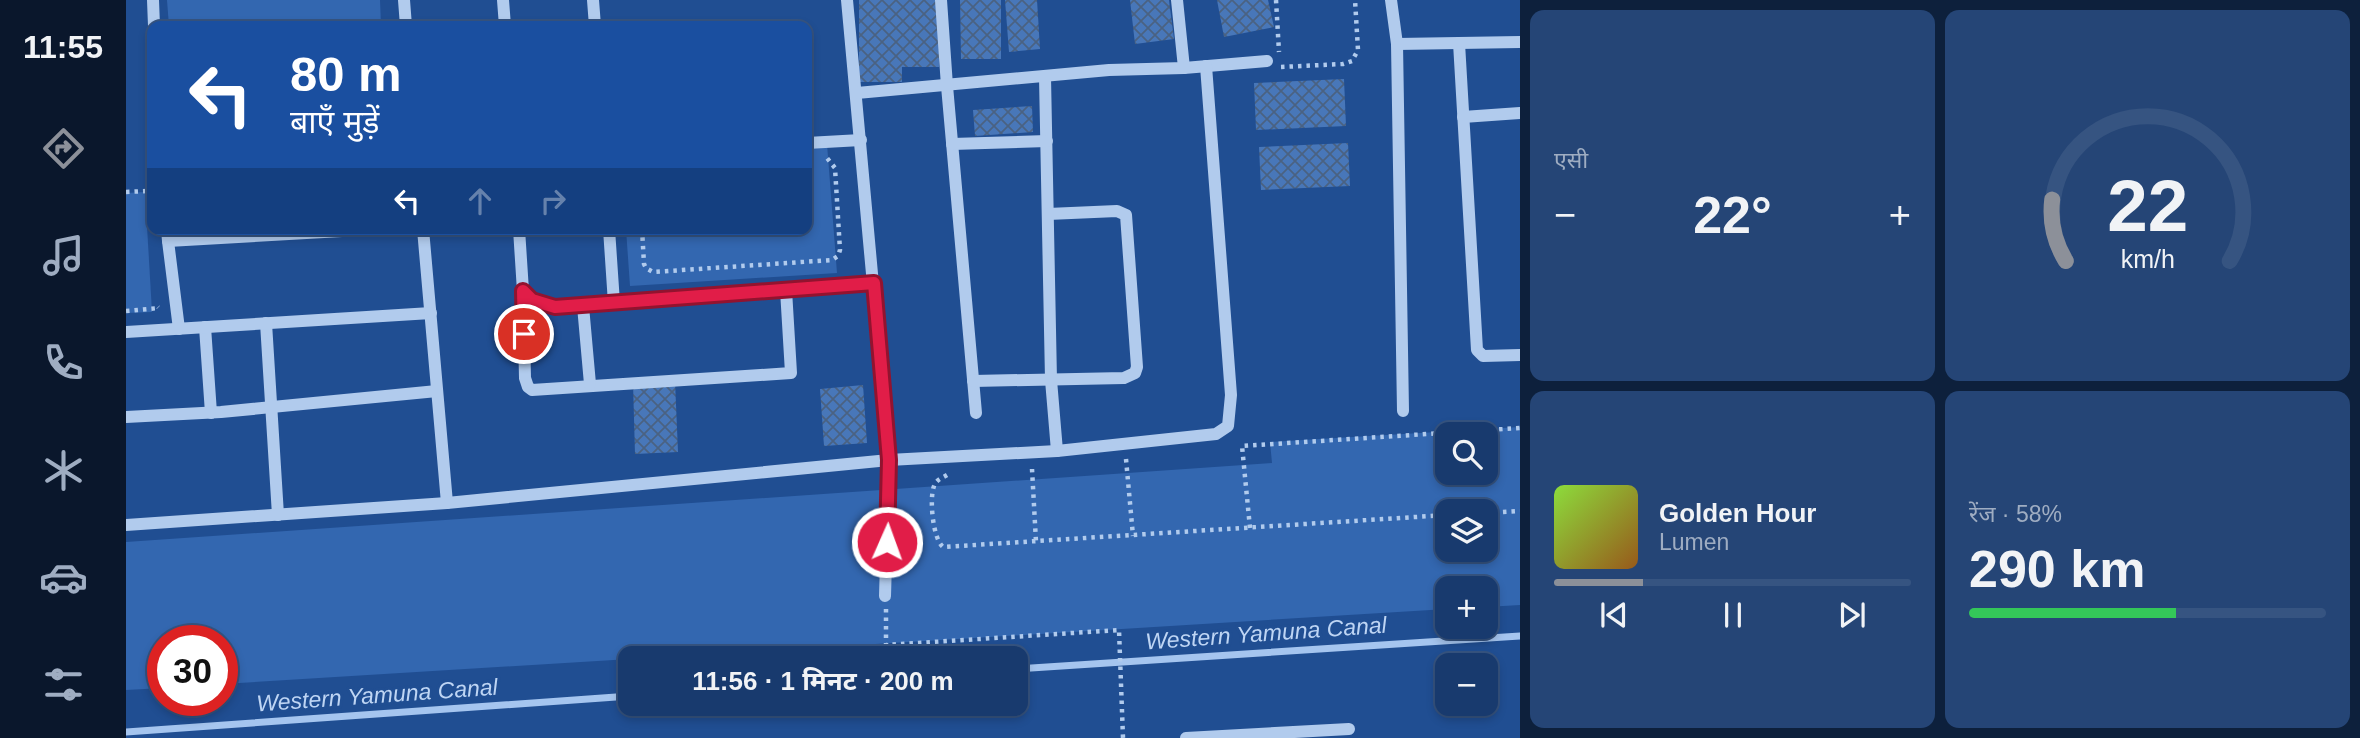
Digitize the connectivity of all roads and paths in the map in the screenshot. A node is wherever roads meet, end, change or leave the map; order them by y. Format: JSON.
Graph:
{"nodes":[{"id":1,"x":153,"y":0,"type":"edge"},
{"id":2,"x":404,"y":0,"type":"edge"},
{"id":3,"x":503,"y":0,"type":"edge"},
{"id":4,"x":593,"y":0,"type":"edge"},
{"id":5,"x":847,"y":0,"type":"edge"},
{"id":6,"x":942,"y":0,"type":"edge"},
{"id":7,"x":1177,"y":0,"type":"edge"},
{"id":8,"x":1276,"y":0,"type":"edge"},
{"id":9,"x":1355,"y":0,"type":"edge"},
{"id":10,"x":1391,"y":0,"type":"edge"},
{"id":11,"x":154,"y":21,"type":"edge"},
{"id":12,"x":406,"y":21,"type":"edge"},
{"id":13,"x":505,"y":21,"type":"edge"},
{"id":14,"x":595,"y":21,"type":"edge"},
{"id":15,"x":1520,"y":42,"type":"edge"},
{"id":16,"x":1459,"y":43,"type":"junction"},
{"id":17,"x":1396,"y":44,"type":"junction"},
{"id":18,"x":1267,"y":61,"type":"dead end"},
{"id":19,"x":1206,"y":66,"type":"junction"},
{"id":20,"x":1184,"y":68,"type":"junction"},
{"id":21,"x":1045,"y":77,"type":"junction"},
{"id":22,"x":947,"y":86,"type":"junction"},
{"id":23,"x":857,"y":93,"type":"junction"},
{"id":24,"x":1520,"y":113,"type":"edge"},
{"id":25,"x":1463,"y":117,"type":"junction"},
{"id":26,"x":861,"y":140,"type":"junction"},
{"id":27,"x":1046,"y":141,"type":"junction"},
{"id":28,"x":812,"y":143,"type":"edge"},
{"id":29,"x":952,"y":144,"type":"junction"},
{"id":30,"x":825,"y":157,"type":"dead end"},
{"id":31,"x":147,"y":191,"type":"edge"},
{"id":32,"x":126,"y":192,"type":"edge"},
{"id":33,"x":1048,"y":214,"type":"junction"},
{"id":34,"x":168,"y":235,"type":"edge"},
{"id":35,"x":424,"y":235,"type":"edge"},
{"id":36,"x":519,"y":235,"type":"edge"},
{"id":37,"x":609,"y":235,"type":"edge"},
{"id":38,"x":642,"y":235,"type":"edge"},
{"id":39,"x":874,"y":283,"type":"junction"},
{"id":40,"x":786,"y":290,"type":"junction"},
{"id":41,"x":523,"y":291,"type":"junction"},
{"id":42,"x":157,"y":295,"type":"dead end"},
{"id":43,"x":614,"y":303,"type":"junction"},
{"id":44,"x":583,"y":306,"type":"junction"},
{"id":45,"x":126,"y":311,"type":"edge"},
{"id":46,"x":431,"y":313,"type":"junction"},
{"id":47,"x":266,"y":324,"type":"junction"},
{"id":48,"x":205,"y":327,"type":"junction"},
{"id":49,"x":178,"y":329,"type":"junction"},
{"id":50,"x":126,"y":332,"type":"edge"},
{"id":51,"x":1520,"y":355,"type":"edge"},
{"id":52,"x":1051,"y":380,"type":"junction"},
{"id":53,"x":974,"y":381,"type":"junction"},
{"id":54,"x":590,"y":384,"type":"junction"},
{"id":55,"x":437,"y":391,"type":"junction"},
{"id":56,"x":271,"y":407,"type":"junction"},
{"id":57,"x":1404,"y":411,"type":"dead end"},
{"id":58,"x":976,"y":412,"type":"dead end"},
{"id":59,"x":211,"y":413,"type":"junction"},
{"id":60,"x":126,"y":417,"type":"edge"},
{"id":61,"x":1520,"y":428,"type":"edge"},
{"id":62,"x":1056,"y":452,"type":"junction"},
{"id":63,"x":1126,"y":459,"type":"dead end"},
{"id":64,"x":889,"y":460,"type":"junction"},
{"id":65,"x":1019,"y":470,"type":"dead end"},
{"id":66,"x":958,"y":474,"type":"dead end"},
{"id":67,"x":447,"y":503,"type":"junction"},
{"id":68,"x":1520,"y":511,"type":"edge"},
{"id":69,"x":1498,"y":512,"type":"edge"},
{"id":70,"x":278,"y":515,"type":"junction"},
{"id":71,"x":1435,"y":516,"type":"edge"},
{"id":72,"x":126,"y":525,"type":"edge"},
{"id":73,"x":1251,"y":528,"type":"junction"},
{"id":74,"x":1133,"y":536,"type":"junction"},
{"id":75,"x":1037,"y":542,"type":"junction"},
{"id":76,"x":885,"y":596,"type":"joint"},
{"id":77,"x":1349,"y":729,"type":"dead end"},
{"id":78,"x":1123,"y":738,"type":"edge"},
{"id":79,"x":1186,"y":738,"type":"edge"}],
"edges":[{"from":1,"to":11,"type":"street"},
{"from":2,"to":12,"type":"street"},
{"from":3,"to":13,"type":"street"},
{"from":4,"to":14,"type":"street"},
{"from":5,"to":23,"type":"street"},
{"from":6,"to":22,"type":"street"},
{"from":7,"to":20,"type":"street"},
{"from":8,"to":9,"type":"path"},
{"from":10,"to":17,"type":"street"},
{"from":15,"to":16,"type":"street"},
{"from":16,"to":17,"type":"street"},
{"from":16,"to":25,"type":"street"},
{"from":17,"to":57,"type":"street"},
{"from":18,"to":19,"type":"street"},
{"from":19,"to":20,"type":"street"},
{"from":19,"to":62,"type":"street"},
{"from":20,"to":21,"type":"street"},
{"from":21,"to":22,"type":"street"},
{"from":21,"to":27,"type":"street"},
{"from":22,"to":23,"type":"street"},
{"from":22,"to":29,"type":"street"},
{"from":23,"to":26,"type":"street"},
{"from":24,"to":25,"type":"street"},
{"from":25,"to":51,"type":"street"},
{"from":26,"to":28,"type":"street"},
{"from":26,"to":39,"type":"street"},
{"from":27,"to":29,"type":"street"},
{"from":27,"to":33,"type":"street"},
{"from":29,"to":53,"type":"street"},
{"from":30,"to":38,"type":"path"},
{"from":31,"to":32,"type":"path"},
{"from":33,"to":52,"type":"street"},
{"from":33,"to":52,"type":"street"},
{"from":34,"to":49,"type":"street"},
{"from":35,"to":46,"type":"street"},
{"from":36,"to":41,"type":"street"},
{"from":37,"to":43,"type":"street"},
{"from":39,"to":40,"type":"street"},
{"from":39,"to":64,"type":"street"},
{"from":40,"to":43,"type":"street"},
{"from":40,"to":54,"type":"street"},
{"from":41,"to":44,"type":"street"},
{"from":41,"to":54,"type":"street"},
{"from":42,"to":45,"type":"path"},
{"from":43,"to":44,"type":"street"},
{"from":44,"to":54,"type":"street"},
{"from":46,"to":47,"type":"street"},
{"from":46,"to":55,"type":"street"},
{"from":47,"to":48,"type":"street"},
{"from":47,"to":56,"type":"street"},
{"from":48,"to":49,"type":"street"},
{"from":48,"to":59,"type":"street"},
{"from":49,"to":50,"type":"street"},
{"from":52,"to":53,"type":"street"},
{"from":52,"to":62,"type":"street"},
{"from":53,"to":58,"type":"street"},
{"from":55,"to":56,"type":"street"},
{"from":55,"to":67,"type":"street"},
{"from":56,"to":59,"type":"street"},
{"from":56,"to":70,"type":"street"},
{"from":59,"to":60,"type":"street"},
{"from":61,"to":73,"type":"path"},
{"from":62,"to":64,"type":"street"},
{"from":63,"to":74,"type":"path"},
{"from":64,"to":67,"type":"street"},
{"from":64,"to":76,"type":"street"},
{"from":65,"to":75,"type":"path"},
{"from":66,"to":75,"type":"path"},
{"from":67,"to":70,"type":"street"},
{"from":68,"to":69,"type":"path"},
{"from":70,"to":72,"type":"street"},
{"from":71,"to":73,"type":"path"},
{"from":73,"to":74,"type":"path"},
{"from":74,"to":75,"type":"path"},
{"from":76,"to":78,"type":"path"},
{"from":77,"to":79,"type":"street"}]}
